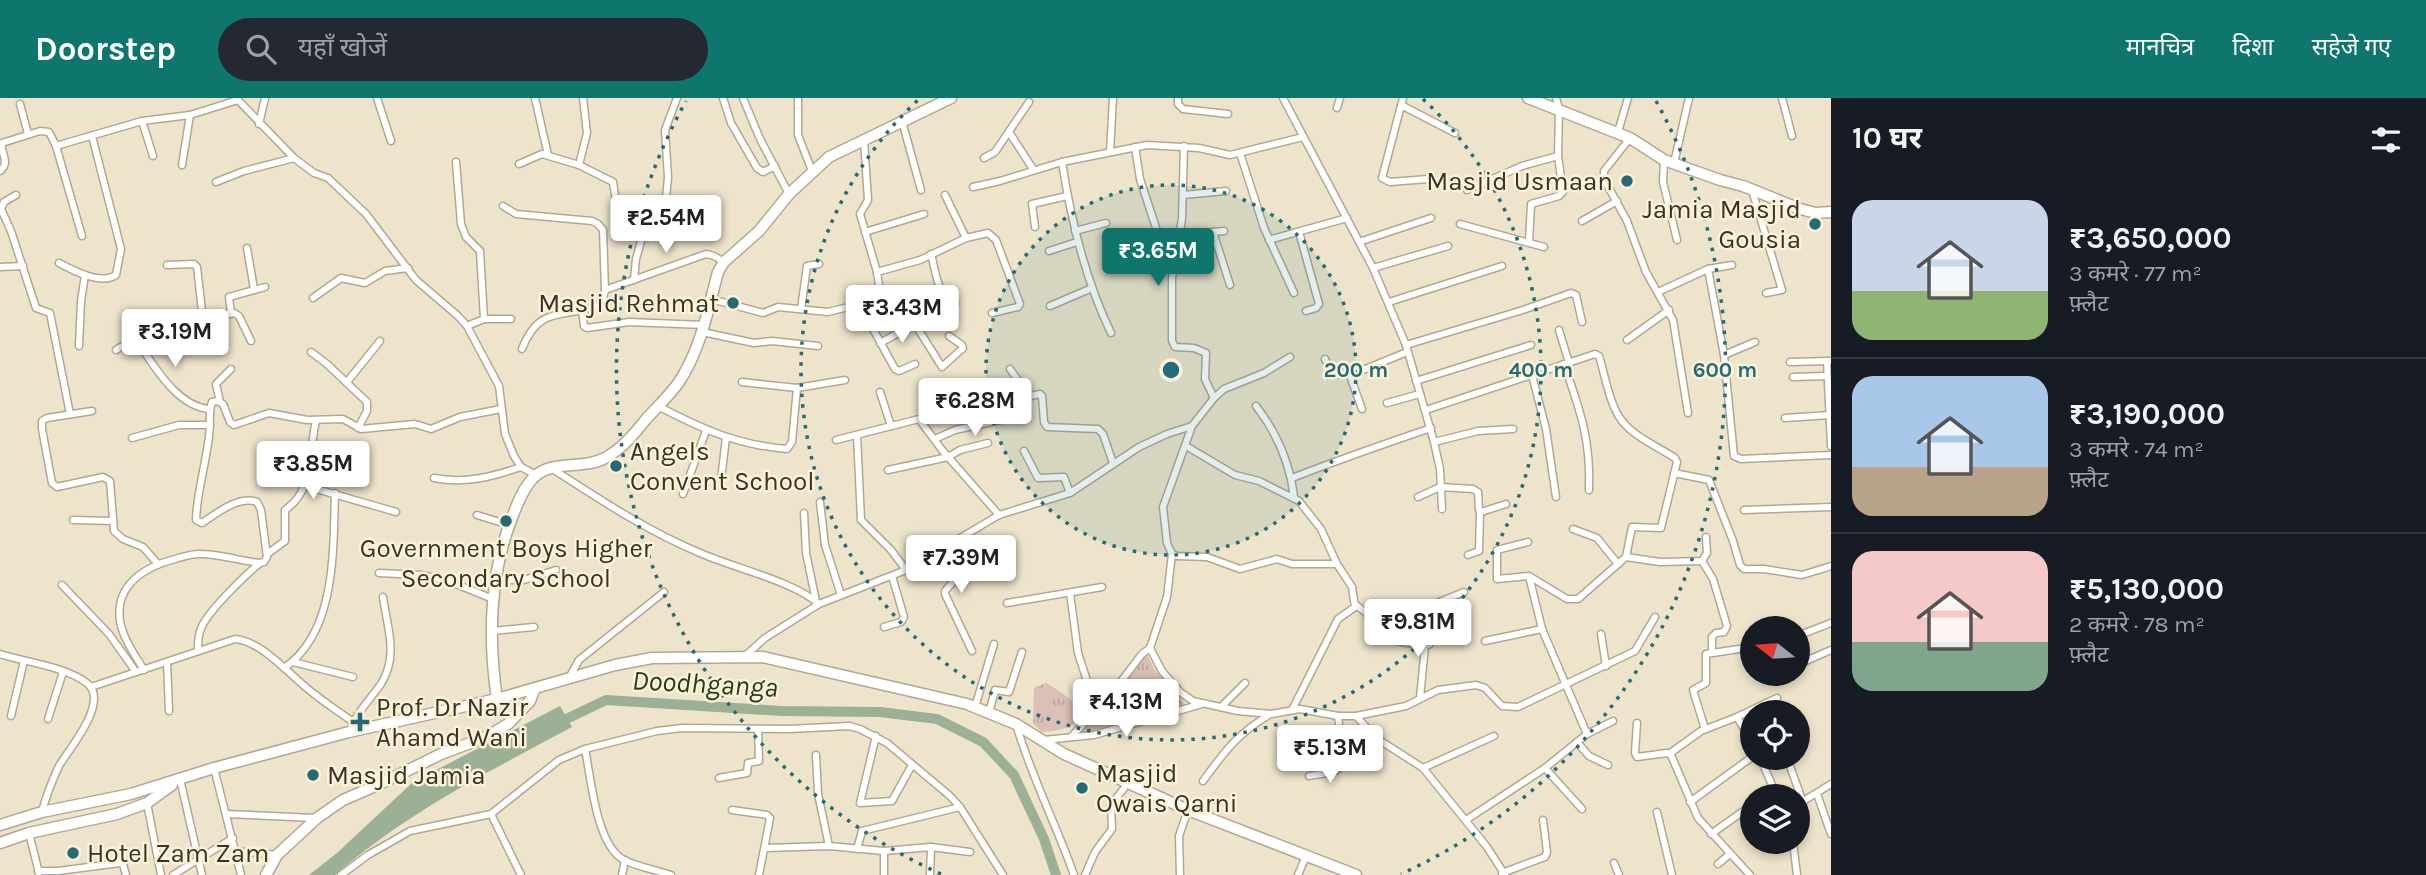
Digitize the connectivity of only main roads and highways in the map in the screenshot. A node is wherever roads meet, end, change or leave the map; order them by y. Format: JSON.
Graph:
{"nodes":[{"id":1,"x":951,"y":98,"type":"edge"},
{"id":2,"x":1528,"y":98,"type":"edge"},
{"id":3,"x":1557,"y":104,"type":"edge"},
{"id":4,"x":1830,"y":210,"type":"edge"},
{"id":5,"x":535,"y":688,"type":"junction"},
{"id":6,"x":497,"y":699,"type":"junction"},
{"id":7,"x":180,"y":779,"type":"junction"},
{"id":8,"x":41,"y":815,"type":"junction"},
{"id":9,"x":0,"y":825,"type":"edge"},
{"id":10,"x":0,"y":831,"type":"edge"},
{"id":11,"x":0,"y":843,"type":"edge"},
{"id":12,"x":266,"y":875,"type":"edge"},
{"id":13,"x":1356,"y":875,"type":"edge"}],
"edges":[{"from":1,"to":6,"type":"main road"},
{"from":2,"to":3,"type":"main road"},
{"from":3,"to":4,"type":"main road"},
{"from":5,"to":6,"type":"main road"},
{"from":5,"to":12,"type":"main road"},
{"from":5,"to":13,"type":"main road"},
{"from":6,"to":7,"type":"main road"},
{"from":7,"to":8,"type":"main road"},
{"from":7,"to":11,"type":"main road"},
{"from":8,"to":9,"type":"main road"},
{"from":8,"to":10,"type":"main road"}]}
